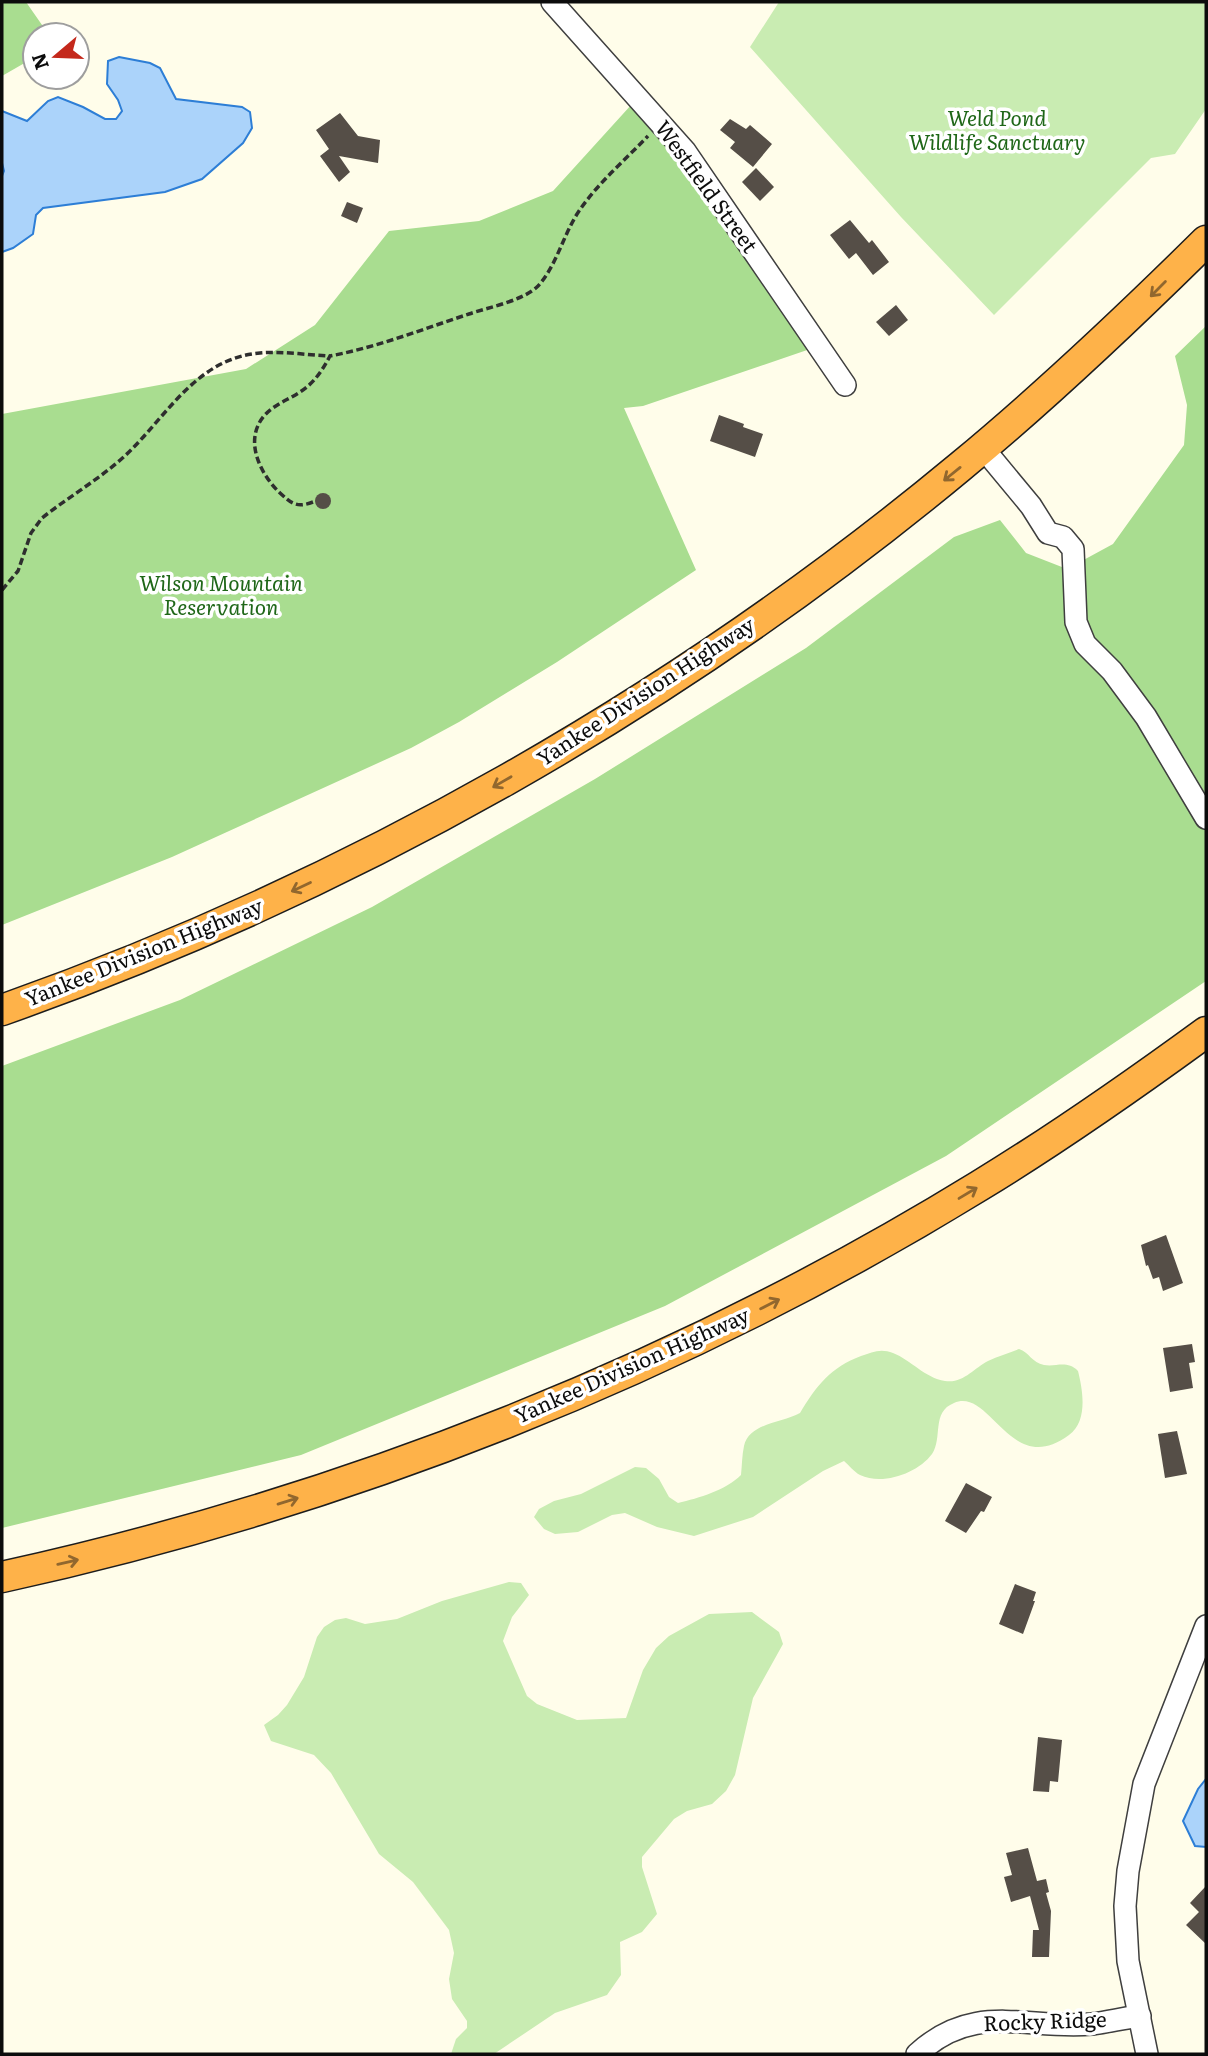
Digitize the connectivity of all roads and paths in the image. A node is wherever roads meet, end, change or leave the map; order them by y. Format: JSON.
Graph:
{"nodes":[{"id":1,"x":552,"y":2,"type":"edge"},
{"id":2,"x":661,"y":123,"type":"junction"},
{"id":3,"x":1206,"y":241,"type":"edge"},
{"id":4,"x":330,"y":356,"type":"junction"},
{"id":5,"x":845,"y":385,"type":"dead end"},
{"id":6,"x":983,"y":448,"type":"junction"},
{"id":7,"x":313,"y":502,"type":"dead end"},
{"id":8,"x":2,"y":590,"type":"edge"},
{"id":9,"x":1206,"y":818,"type":"edge"},
{"id":10,"x":2,"y":1010,"type":"edge"},
{"id":11,"x":1206,"y":1032,"type":"edge"},
{"id":12,"x":10,"y":1577,"type":"edge"},
{"id":13,"x":1206,"y":1626,"type":"edge"},
{"id":14,"x":1140,"y":2015,"type":"junction"},
{"id":15,"x":917,"y":2054,"type":"edge"},
{"id":16,"x":1147,"y":2054,"type":"edge"}],
"edges":[{"from":1,"to":2,"type":"street","name":"Westfield Street"},
{"from":2,"to":4,"type":"path"},
{"from":2,"to":5,"type":"street","name":"Westfield Street"},
{"from":3,"to":6,"type":"highway","name":"Yankee Division Highway","one_way":true},
{"from":4,"to":7,"type":"path"},
{"from":4,"to":8,"type":"path"},
{"from":6,"to":9,"type":"street"},
{"from":6,"to":10,"type":"highway","name":"Yankee Division Highway","one_way":true},
{"from":12,"to":11,"type":"highway","name":"Yankee Division Highway","one_way":true},
{"from":13,"to":14,"type":"street"},
{"from":14,"to":15,"type":"street","name":"Rocky Ridge"},
{"from":14,"to":16,"type":"street"}]}
